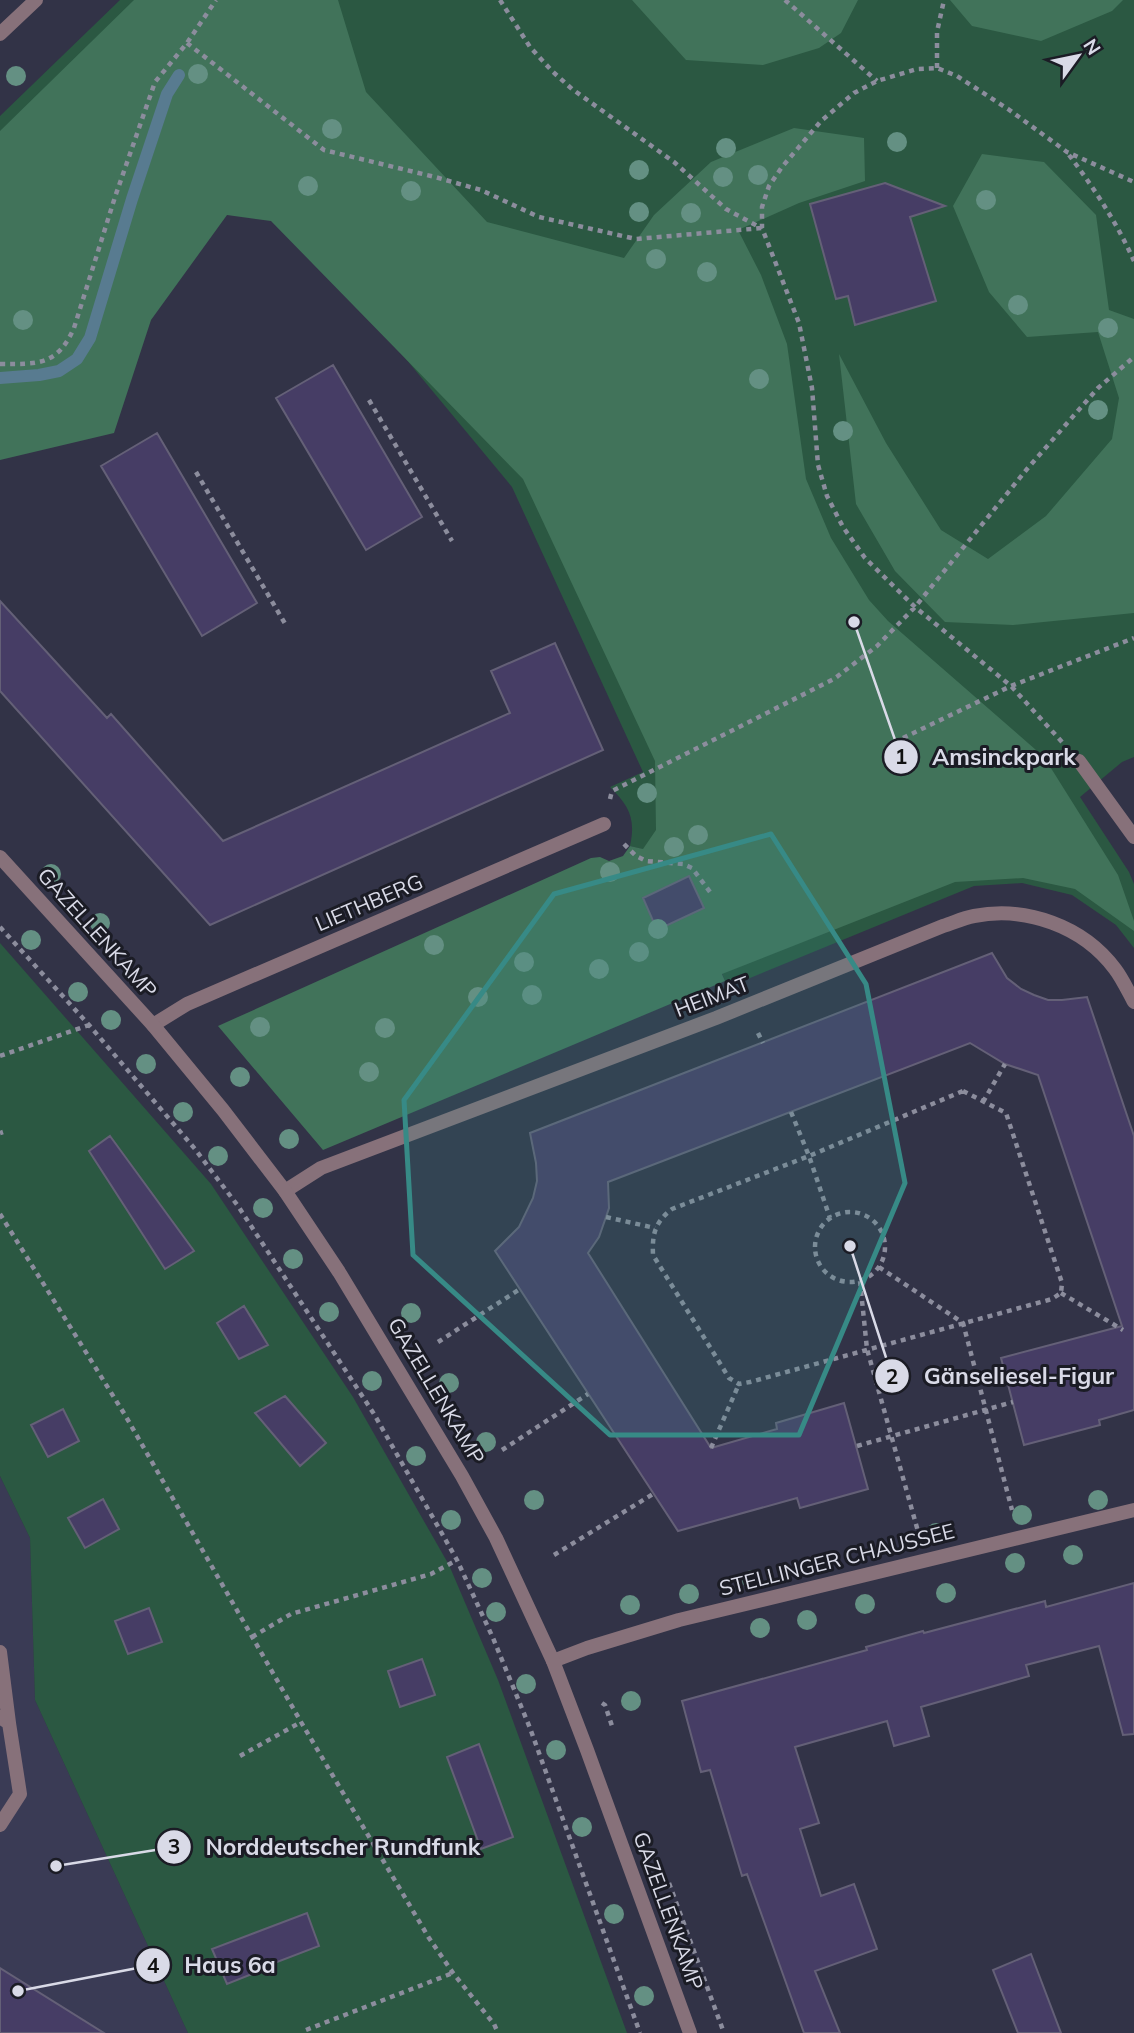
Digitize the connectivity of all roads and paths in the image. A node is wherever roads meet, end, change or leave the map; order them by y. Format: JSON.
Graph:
{"nodes":[{"id":1,"x":36,"y":0,"type":"edge"},
{"id":2,"x":216,"y":0,"type":"edge"},
{"id":3,"x":500,"y":0,"type":"edge"},
{"id":4,"x":785,"y":0,"type":"edge"},
{"id":5,"x":944,"y":0,"type":"edge"},
{"id":6,"x":0,"y":34,"type":"edge"},
{"id":7,"x":187,"y":43,"type":"junction"},
{"id":8,"x":937,"y":68,"type":"junction"},
{"id":9,"x":877,"y":81,"type":"junction"},
{"id":10,"x":1067,"y":152,"type":"junction"},
{"id":11,"x":1134,"y":182,"type":"edge"},
{"id":12,"x":762,"y":228,"type":"junction"},
{"id":13,"x":1134,"y":261,"type":"edge"},
{"id":14,"x":1134,"y":357,"type":"edge"},
{"id":15,"x":0,"y":364,"type":"edge"},
{"id":16,"x":369,"y":400,"type":"dead end"},
{"id":17,"x":196,"y":472,"type":"dead end"},
{"id":18,"x":452,"y":541,"type":"dead end"},
{"id":19,"x":915,"y":607,"type":"junction"},
{"id":20,"x":287,"y":627,"type":"dead end"},
{"id":21,"x":1134,"y":638,"type":"edge"},
{"id":22,"x":1011,"y":687,"type":"junction"},
{"id":23,"x":903,"y":738,"type":"dead end"},
{"id":24,"x":1079,"y":761,"type":"joint"},
{"id":25,"x":604,"y":824,"type":"junction"},
{"id":26,"x":1134,"y":837,"type":"edge"},
{"id":27,"x":0,"y":857,"type":"edge"},
{"id":28,"x":710,"y":892,"type":"dead end"},
{"id":29,"x":0,"y":926,"type":"edge"},
{"id":30,"x":1134,"y":1002,"type":"edge"},
{"id":31,"x":89,"y":1025,"type":"junction"},
{"id":32,"x":153,"y":1025,"type":"junction"},
{"id":33,"x":0,"y":1056,"type":"edge"},
{"id":34,"x":1005,"y":1064,"type":"dead end"},
{"id":35,"x":983,"y":1102,"type":"junction"},
{"id":36,"x":791,"y":1112,"type":"dead end"},
{"id":37,"x":809,"y":1156,"type":"junction"},
{"id":38,"x":285,"y":1191,"type":"junction"},
{"id":39,"x":0,"y":1214,"type":"edge"},
{"id":40,"x":606,"y":1217,"type":"dead end"},
{"id":41,"x":830,"y":1218,"type":"junction"},
{"id":42,"x":655,"y":1228,"type":"junction"},
{"id":43,"x":880,"y":1267,"type":"junction"},
{"id":44,"x":860,"y":1281,"type":"junction"},
{"id":45,"x":520,"y":1289,"type":"dead end"},
{"id":46,"x":1061,"y":1293,"type":"junction"},
{"id":47,"x":962,"y":1323,"type":"junction"},
{"id":48,"x":1123,"y":1330,"type":"dead end"},
{"id":49,"x":438,"y":1342,"type":"dead end"},
{"id":50,"x":867,"y":1349,"type":"junction"},
{"id":51,"x":739,"y":1384,"type":"junction"},
{"id":52,"x":589,"y":1394,"type":"dead end"},
{"id":53,"x":1013,"y":1402,"type":"dead end"},
{"id":54,"x":986,"y":1410,"type":"junction"},
{"id":55,"x":892,"y":1437,"type":"junction"},
{"id":56,"x":856,"y":1446,"type":"dead end"},
{"id":57,"x":711,"y":1448,"type":"dead end"},
{"id":58,"x":502,"y":1450,"type":"dead end"},
{"id":59,"x":653,"y":1494,"type":"dead end"},
{"id":60,"x":1134,"y":1510,"type":"edge"},
{"id":61,"x":1019,"y":1538,"type":"junction"},
{"id":62,"x":554,"y":1555,"type":"dead end"},
{"id":63,"x":457,"y":1560,"type":"junction"},
{"id":64,"x":926,"y":1560,"type":"junction"},
{"id":65,"x":252,"y":1637,"type":"junction"},
{"id":66,"x":0,"y":1652,"type":"edge"},
{"id":67,"x":552,"y":1661,"type":"junction"},
{"id":68,"x":5,"y":1720,"type":"edge"},
{"id":69,"x":301,"y":1722,"type":"junction"},
{"id":70,"x":240,"y":1756,"type":"dead end"},
{"id":71,"x":0,"y":1825,"type":"edge"},
{"id":72,"x":453,"y":1973,"type":"junction"},
{"id":73,"x":306,"y":2030,"type":"dead end"},
{"id":74,"x":498,"y":2033,"type":"edge"},
{"id":75,"x":640,"y":2033,"type":"edge"},
{"id":76,"x":690,"y":2033,"type":"edge"}],
"edges":[{"from":1,"to":6,"type":"street"},
{"from":2,"to":7,"type":"path"},
{"from":3,"to":12,"type":"path"},
{"from":4,"to":9,"type":"path"},
{"from":5,"to":8,"type":"path"},
{"from":7,"to":12,"type":"path"},
{"from":7,"to":15,"type":"path"},
{"from":8,"to":9,"type":"path"},
{"from":8,"to":10,"type":"path"},
{"from":9,"to":12,"type":"path"},
{"from":10,"to":11,"type":"path"},
{"from":10,"to":13,"type":"path"},
{"from":12,"to":19,"type":"path"},
{"from":14,"to":19,"type":"path"},
{"from":16,"to":18,"type":"path"},
{"from":17,"to":20,"type":"path"},
{"from":19,"to":22,"type":"path"},
{"from":19,"to":25,"type":"path"},
{"from":21,"to":22,"type":"path"},
{"from":22,"to":23,"type":"path"},
{"from":22,"to":24,"type":"path"},
{"from":24,"to":26,"type":"street"},
{"from":25,"to":28,"type":"path"},
{"from":25,"to":32,"type":"street","name":"LIETHBERG"},
{"from":27,"to":32,"type":"street","name":"GAZELLENKAMP"},
{"from":29,"to":31,"type":"path"},
{"from":30,"to":38,"type":"street","name":"HEIMAT"},
{"from":31,"to":33,"type":"path"},
{"from":31,"to":63,"type":"path"},
{"from":32,"to":38,"type":"street","name":"GAZELLENKAMP"},
{"from":34,"to":35,"type":"path"},
{"from":35,"to":37,"type":"path"},
{"from":35,"to":46,"type":"path"},
{"from":36,"to":37,"type":"path"},
{"from":37,"to":41,"type":"path"},
{"from":37,"to":42,"type":"path"},
{"from":38,"to":67,"type":"street","name":"GAZELLENKAMP"},
{"from":39,"to":65,"type":"path"},
{"from":40,"to":42,"type":"path"},
{"from":41,"to":43,"type":"path"},
{"from":41,"to":44,"type":"path"},
{"from":42,"to":51,"type":"path"},
{"from":43,"to":44,"type":"path"},
{"from":43,"to":47,"type":"path"},
{"from":44,"to":50,"type":"path"},
{"from":45,"to":49,"type":"path"},
{"from":46,"to":47,"type":"path"},
{"from":46,"to":48,"type":"path"},
{"from":47,"to":50,"type":"path"},
{"from":47,"to":54,"type":"path"},
{"from":50,"to":51,"type":"path"},
{"from":50,"to":55,"type":"path"},
{"from":51,"to":57,"type":"path"},
{"from":52,"to":58,"type":"path"},
{"from":53,"to":54,"type":"path"},
{"from":54,"to":55,"type":"path"},
{"from":54,"to":61,"type":"path"},
{"from":55,"to":56,"type":"path"},
{"from":55,"to":64,"type":"path"},
{"from":59,"to":62,"type":"path"},
{"from":60,"to":61,"type":"street","name":"STELLINGER CHAUSSEE"},
{"from":61,"to":64,"type":"street","name":"STELLINGER CHAUSSEE"},
{"from":63,"to":65,"type":"path"},
{"from":63,"to":75,"type":"path"},
{"from":64,"to":67,"type":"street","name":"STELLINGER CHAUSSEE"},
{"from":65,"to":69,"type":"path"},
{"from":66,"to":68,"type":"street"},
{"from":67,"to":76,"type":"street","name":"GAZELLENKAMP"},
{"from":68,"to":71,"type":"street"},
{"from":69,"to":70,"type":"path"},
{"from":69,"to":72,"type":"path"},
{"from":72,"to":73,"type":"path"},
{"from":72,"to":74,"type":"path"}]}
